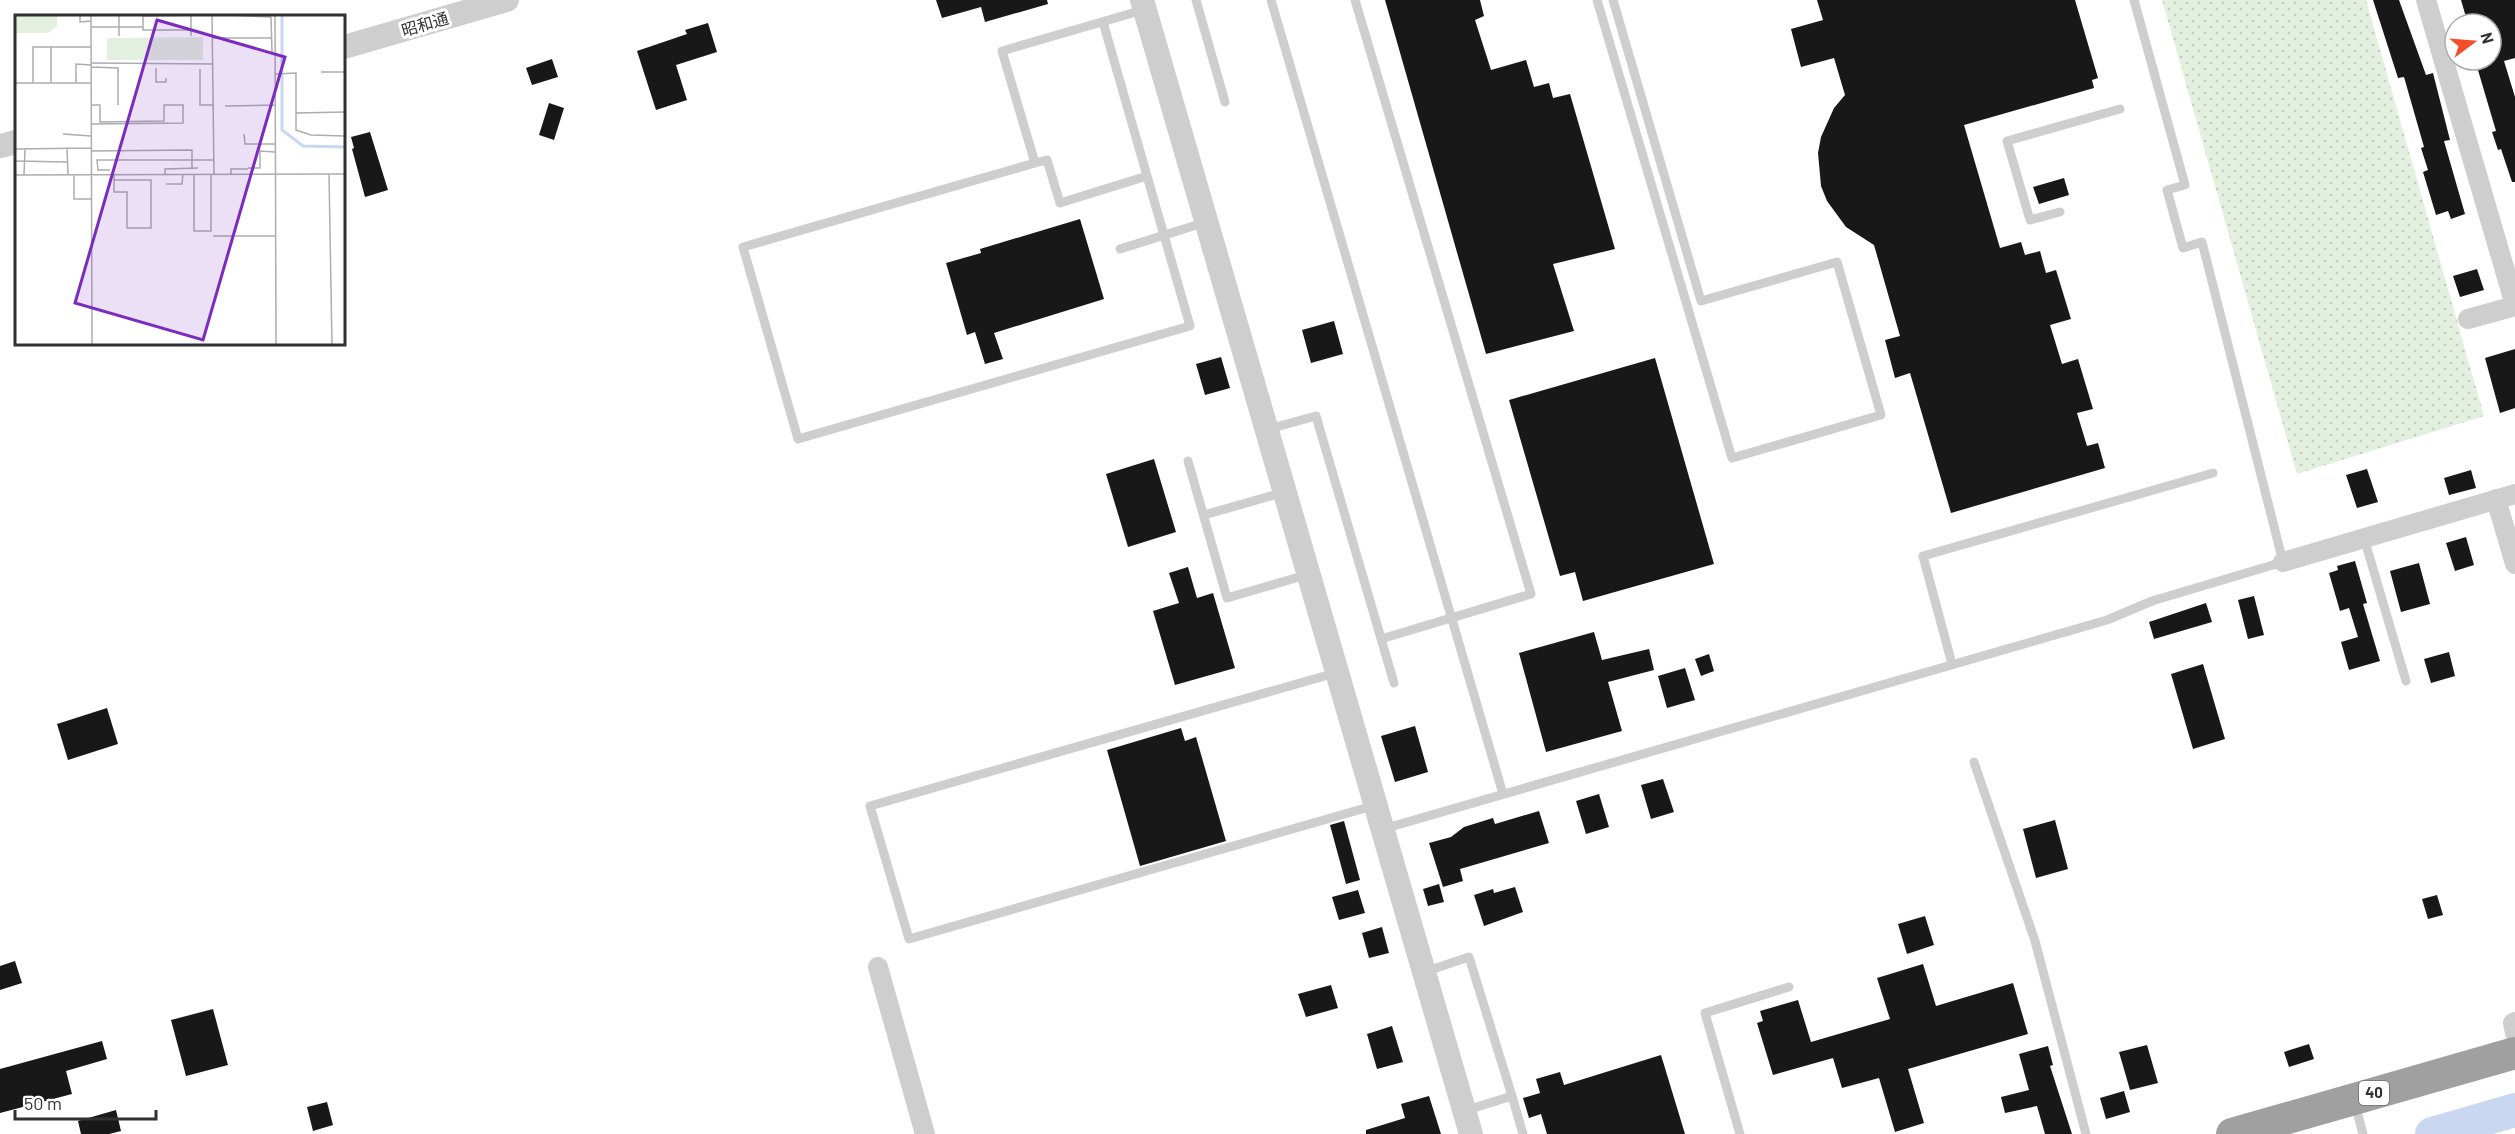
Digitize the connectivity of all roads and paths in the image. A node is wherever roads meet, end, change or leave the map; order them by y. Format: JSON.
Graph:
{"nodes":[{"id":1,"x":507,"y":0,"type":"edge"},
{"id":2,"x":1196,"y":0,"type":"edge"},
{"id":3,"x":1271,"y":0,"type":"edge"},
{"id":4,"x":1355,"y":0,"type":"edge"},
{"id":5,"x":1598,"y":0,"type":"edge"},
{"id":6,"x":1613,"y":0,"type":"edge"},
{"id":7,"x":2134,"y":0,"type":"edge"},
{"id":8,"x":2426,"y":0,"type":"edge"},
{"id":9,"x":1143,"y":5,"type":"edge"},
{"id":10,"x":1103,"y":22,"type":"junction"},
{"id":11,"x":345,"y":47,"type":"edge"},
{"id":12,"x":1225,"y":102,"type":"dead end"},
{"id":13,"x":2120,"y":109,"type":"dead end"},
{"id":14,"x":15,"y":142,"type":"edge"},
{"id":15,"x":0,"y":146,"type":"edge"},
{"id":16,"x":1035,"y":164,"type":"junction"},
{"id":17,"x":1147,"y":176,"type":"junction"},
{"id":18,"x":2060,"y":212,"type":"dead end"},
{"id":19,"x":1206,"y":222,"type":"junction"},
{"id":20,"x":1164,"y":235,"type":"junction"},
{"id":21,"x":1120,"y":249,"type":"dead end"},
{"id":22,"x":2515,"y":305,"type":"edge"},
{"id":23,"x":2468,"y":319,"type":"dead end"},
{"id":24,"x":1266,"y":430,"type":"junction"},
{"id":25,"x":1188,"y":461,"type":"dead end"},
{"id":26,"x":2213,"y":473,"type":"dead end"},
{"id":27,"x":1285,"y":492,"type":"junction"},
{"id":28,"x":2515,"y":494,"type":"edge"},
{"id":29,"x":2496,"y":500,"type":"junction"},
{"id":30,"x":1204,"y":515,"type":"junction"},
{"id":31,"x":2364,"y":538,"type":"junction"},
{"id":32,"x":2283,"y":562,"type":"junction"},
{"id":33,"x":2515,"y":564,"type":"edge"},
{"id":34,"x":1309,"y":574,"type":"junction"},
{"id":35,"x":1451,"y":618,"type":"junction"},
{"id":36,"x":1381,"y":639,"type":"junction"},
{"id":37,"x":1952,"y":664,"type":"junction"},
{"id":38,"x":1337,"y":672,"type":"junction"},
{"id":39,"x":2406,"y":681,"type":"dead end"},
{"id":40,"x":1394,"y":683,"type":"dead end"},
{"id":41,"x":1974,"y":762,"type":"dead end"},
{"id":42,"x":1503,"y":794,"type":"junction"},
{"id":43,"x":1376,"y":805,"type":"junction"},
{"id":44,"x":1383,"y":829,"type":"junction"},
{"id":45,"x":878,"y":967,"type":"dead end"},
{"id":46,"x":1424,"y":972,"type":"junction"},
{"id":47,"x":1789,"y":987,"type":"dead end"},
{"id":48,"x":2515,"y":1022,"type":"edge"},
{"id":49,"x":2515,"y":1033,"type":"edge"},
{"id":50,"x":2515,"y":1053,"type":"edge"},
{"id":51,"x":1512,"y":1096,"type":"junction"},
{"id":52,"x":2359,"y":1120,"type":"edge"},
{"id":53,"x":1467,"y":1123,"type":"edge"},
{"id":54,"x":925,"y":1134,"type":"edge"},
{"id":55,"x":1523,"y":1134,"type":"edge"},
{"id":56,"x":1740,"y":1134,"type":"edge"},
{"id":57,"x":2086,"y":1134,"type":"edge"},
{"id":58,"x":2232,"y":1134,"type":"edge"}],
"edges":[{"from":1,"to":11,"type":"street","name":"昭和通"},
{"from":2,"to":12,"type":"lane"},
{"from":3,"to":35,"type":"lane"},
{"from":4,"to":35,"type":"lane"},
{"from":5,"to":6,"type":"lane"},
{"from":7,"to":32,"type":"lane"},
{"from":8,"to":22,"type":"street"},
{"from":9,"to":10,"type":"lane"},
{"from":9,"to":19,"type":"street"},
{"from":10,"to":16,"type":"lane"},
{"from":10,"to":17,"type":"lane"},
{"from":13,"to":18,"type":"lane"},
{"from":14,"to":15,"type":"street"},
{"from":16,"to":17,"type":"lane"},
{"from":16,"to":20,"type":"lane"},
{"from":17,"to":20,"type":"lane"},
{"from":19,"to":20,"type":"lane"},
{"from":19,"to":24,"type":"street"},
{"from":20,"to":21,"type":"lane"},
{"from":22,"to":23,"type":"street"},
{"from":24,"to":27,"type":"street"},
{"from":24,"to":36,"type":"lane"},
{"from":25,"to":30,"type":"lane"},
{"from":26,"to":37,"type":"lane"},
{"from":27,"to":30,"type":"lane"},
{"from":27,"to":34,"type":"street"},
{"from":28,"to":29,"type":"street"},
{"from":29,"to":31,"type":"street"},
{"from":29,"to":33,"type":"street"},
{"from":30,"to":34,"type":"lane"},
{"from":31,"to":32,"type":"street"},
{"from":31,"to":39,"type":"lane"},
{"from":32,"to":37,"type":"lane"},
{"from":34,"to":38,"type":"street"},
{"from":35,"to":36,"type":"lane"},
{"from":35,"to":42,"type":"lane"},
{"from":36,"to":40,"type":"lane"},
{"from":37,"to":42,"type":"lane"},
{"from":38,"to":43,"type":"street"},
{"from":38,"to":43,"type":"lane"},
{"from":41,"to":57,"type":"lane"},
{"from":42,"to":44,"type":"lane"},
{"from":43,"to":44,"type":"street"},
{"from":44,"to":46,"type":"street"},
{"from":45,"to":54,"type":"street"},
{"from":46,"to":51,"type":"lane"},
{"from":46,"to":53,"type":"street"},
{"from":47,"to":56,"type":"lane"},
{"from":48,"to":49,"type":"street"},
{"from":50,"to":52,"type":"highway","number":"40"},
{"from":51,"to":53,"type":"lane"},
{"from":51,"to":55,"type":"lane"},
{"from":52,"to":58,"type":"highway","number":"40"}]}
